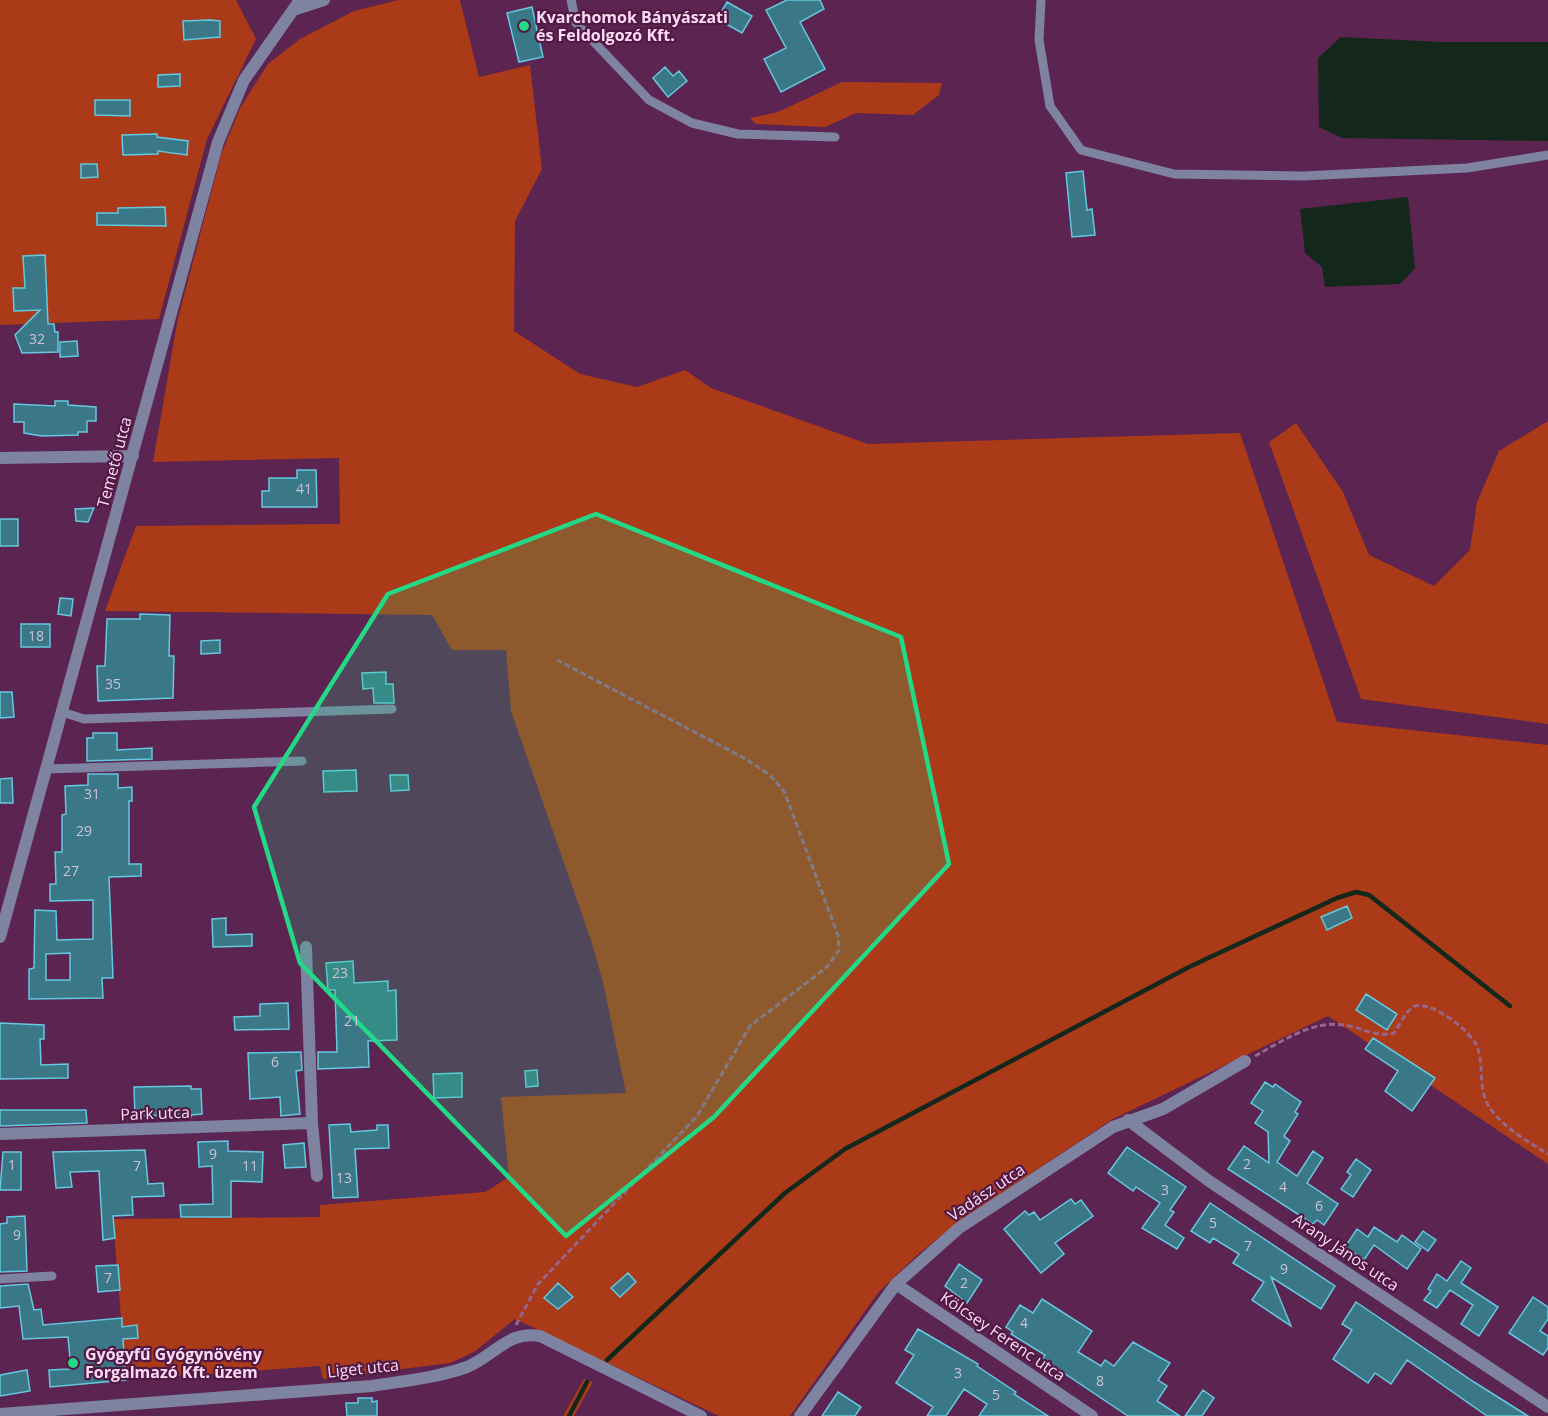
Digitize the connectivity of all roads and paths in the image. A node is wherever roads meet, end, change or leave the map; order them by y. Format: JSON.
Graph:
{"nodes":[{"id":1,"x":324,"y":0,"type":"edge"},
{"id":2,"x":571,"y":0,"type":"edge"},
{"id":3,"x":1041,"y":0,"type":"edge"},
{"id":4,"x":297,"y":5,"type":"edge"},
{"id":5,"x":835,"y":137,"type":"dead end"},
{"id":6,"x":1548,"y":155,"type":"edge"},
{"id":7,"x":133,"y":456,"type":"junction"},
{"id":8,"x":0,"y":458,"type":"edge"},
{"id":9,"x":557,"y":660,"type":"dead end"},
{"id":10,"x":392,"y":709,"type":"dead end"},
{"id":11,"x":62,"y":712,"type":"junction"},
{"id":12,"x":302,"y":761,"type":"dead end"},
{"id":13,"x":47,"y":769,"type":"junction"},
{"id":14,"x":0,"y":937,"type":"edge"},
{"id":15,"x":306,"y":948,"type":"dead end"},
{"id":16,"x":1245,"y":1061,"type":"joint"},
{"id":17,"x":1128,"y":1120,"type":"junction"},
{"id":18,"x":312,"y":1123,"type":"junction"},
{"id":19,"x":0,"y":1134,"type":"edge"},
{"id":20,"x":1548,"y":1154,"type":"edge"},
{"id":21,"x":317,"y":1176,"type":"dead end"},
{"id":22,"x":52,"y":1276,"type":"dead end"},
{"id":23,"x":0,"y":1279,"type":"edge"},
{"id":24,"x":896,"y":1284,"type":"junction"},
{"id":25,"x":507,"y":1340,"type":"junction"},
{"id":26,"x":1548,"y":1407,"type":"edge"},
{"id":27,"x":0,"y":1414,"type":"edge"},
{"id":28,"x":701,"y":1416,"type":"edge"},
{"id":29,"x":800,"y":1416,"type":"edge"},
{"id":30,"x":1092,"y":1416,"type":"edge"}],
"edges":[{"from":1,"to":4,"type":"street"},
{"from":2,"to":5,"type":"lane"},
{"from":3,"to":6,"type":"lane"},
{"from":4,"to":7,"type":"street","name":"Temető utca"},
{"from":7,"to":8,"type":"street"},
{"from":7,"to":11,"type":"street","name":"Temető utca"},
{"from":9,"to":25,"type":"path"},
{"from":10,"to":11,"type":"lane"},
{"from":11,"to":13,"type":"street","name":"Temető utca"},
{"from":12,"to":13,"type":"lane"},
{"from":13,"to":14,"type":"street","name":"Temető utca"},
{"from":15,"to":18,"type":"street"},
{"from":16,"to":17,"type":"street","name":"Vadász utca"},
{"from":16,"to":20,"type":"path"},
{"from":17,"to":24,"type":"street","name":"Vadász utca"},
{"from":17,"to":26,"type":"street","name":"Arany János utca"},
{"from":18,"to":19,"type":"street","name":"Park utca"},
{"from":18,"to":21,"type":"street"},
{"from":22,"to":23,"type":"lane"},
{"from":24,"to":29,"type":"street","name":"Vadász utca"},
{"from":24,"to":30,"type":"street","name":"Kölcsey Ferenc utca"},
{"from":25,"to":27,"type":"street","name":"Liget utca"},
{"from":25,"to":28,"type":"street","name":"Liget utca"}]}
